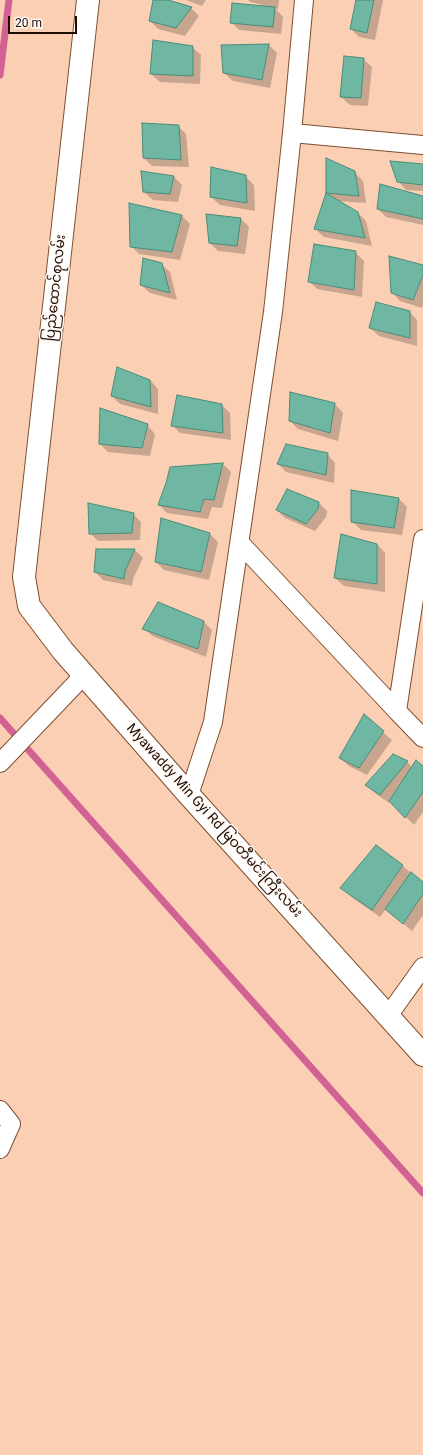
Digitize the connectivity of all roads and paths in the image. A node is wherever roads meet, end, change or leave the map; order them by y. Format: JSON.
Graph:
{"nodes":[{"id":1,"x":88,"y":0,"type":"edge"},
{"id":2,"x":304,"y":0,"type":"edge"},
{"id":3,"x":292,"y":133,"type":"junction"},
{"id":4,"x":423,"y":145,"type":"edge"},
{"id":5,"x":423,"y":538,"type":"edge"},
{"id":6,"x":240,"y":543,"type":"junction"},
{"id":7,"x":24,"y":577,"type":"joint"},
{"id":8,"x":84,"y":675,"type":"junction"},
{"id":9,"x":397,"y":711,"type":"junction"},
{"id":10,"x":423,"y":738,"type":"edge"},
{"id":11,"x":0,"y":763,"type":"edge"},
{"id":12,"x":189,"y":795,"type":"junction"},
{"id":13,"x":423,"y":967,"type":"edge"},
{"id":14,"x":388,"y":1016,"type":"junction"},
{"id":15,"x":423,"y":1055,"type":"edge"},
{"id":16,"x":0,"y":1110,"type":"edge"},
{"id":17,"x":0,"y":1149,"type":"edge"}],
"edges":[{"from":1,"to":7,"type":"main road","name":"ပြည်ထောင်စုလမ်း"},
{"from":2,"to":3,"type":"street"},
{"from":3,"to":4,"type":"street"},
{"from":3,"to":6,"type":"street"},
{"from":5,"to":9,"type":"street"},
{"from":6,"to":9,"type":"street"},
{"from":6,"to":12,"type":"street"},
{"from":7,"to":8,"type":"main road","name":"Myawaddy Min Gyi Rd မြဝတီမင်းကြီးလမ်း"},
{"from":8,"to":11,"type":"street"},
{"from":8,"to":12,"type":"main road","name":"Myawaddy Min Gyi Rd မြဝတီမင်းကြီးလမ်း"},
{"from":9,"to":10,"type":"street"},
{"from":12,"to":14,"type":"main road","name":"Myawaddy Min Gyi Rd မြဝတီမင်းကြီးလမ်း"},
{"from":13,"to":14,"type":"street"},
{"from":14,"to":15,"type":"main road","name":"Myawaddy Min Gyi Rd မြဝတီမင်းကြီးလမ်း"},
{"from":16,"to":17,"type":"street"}]}
